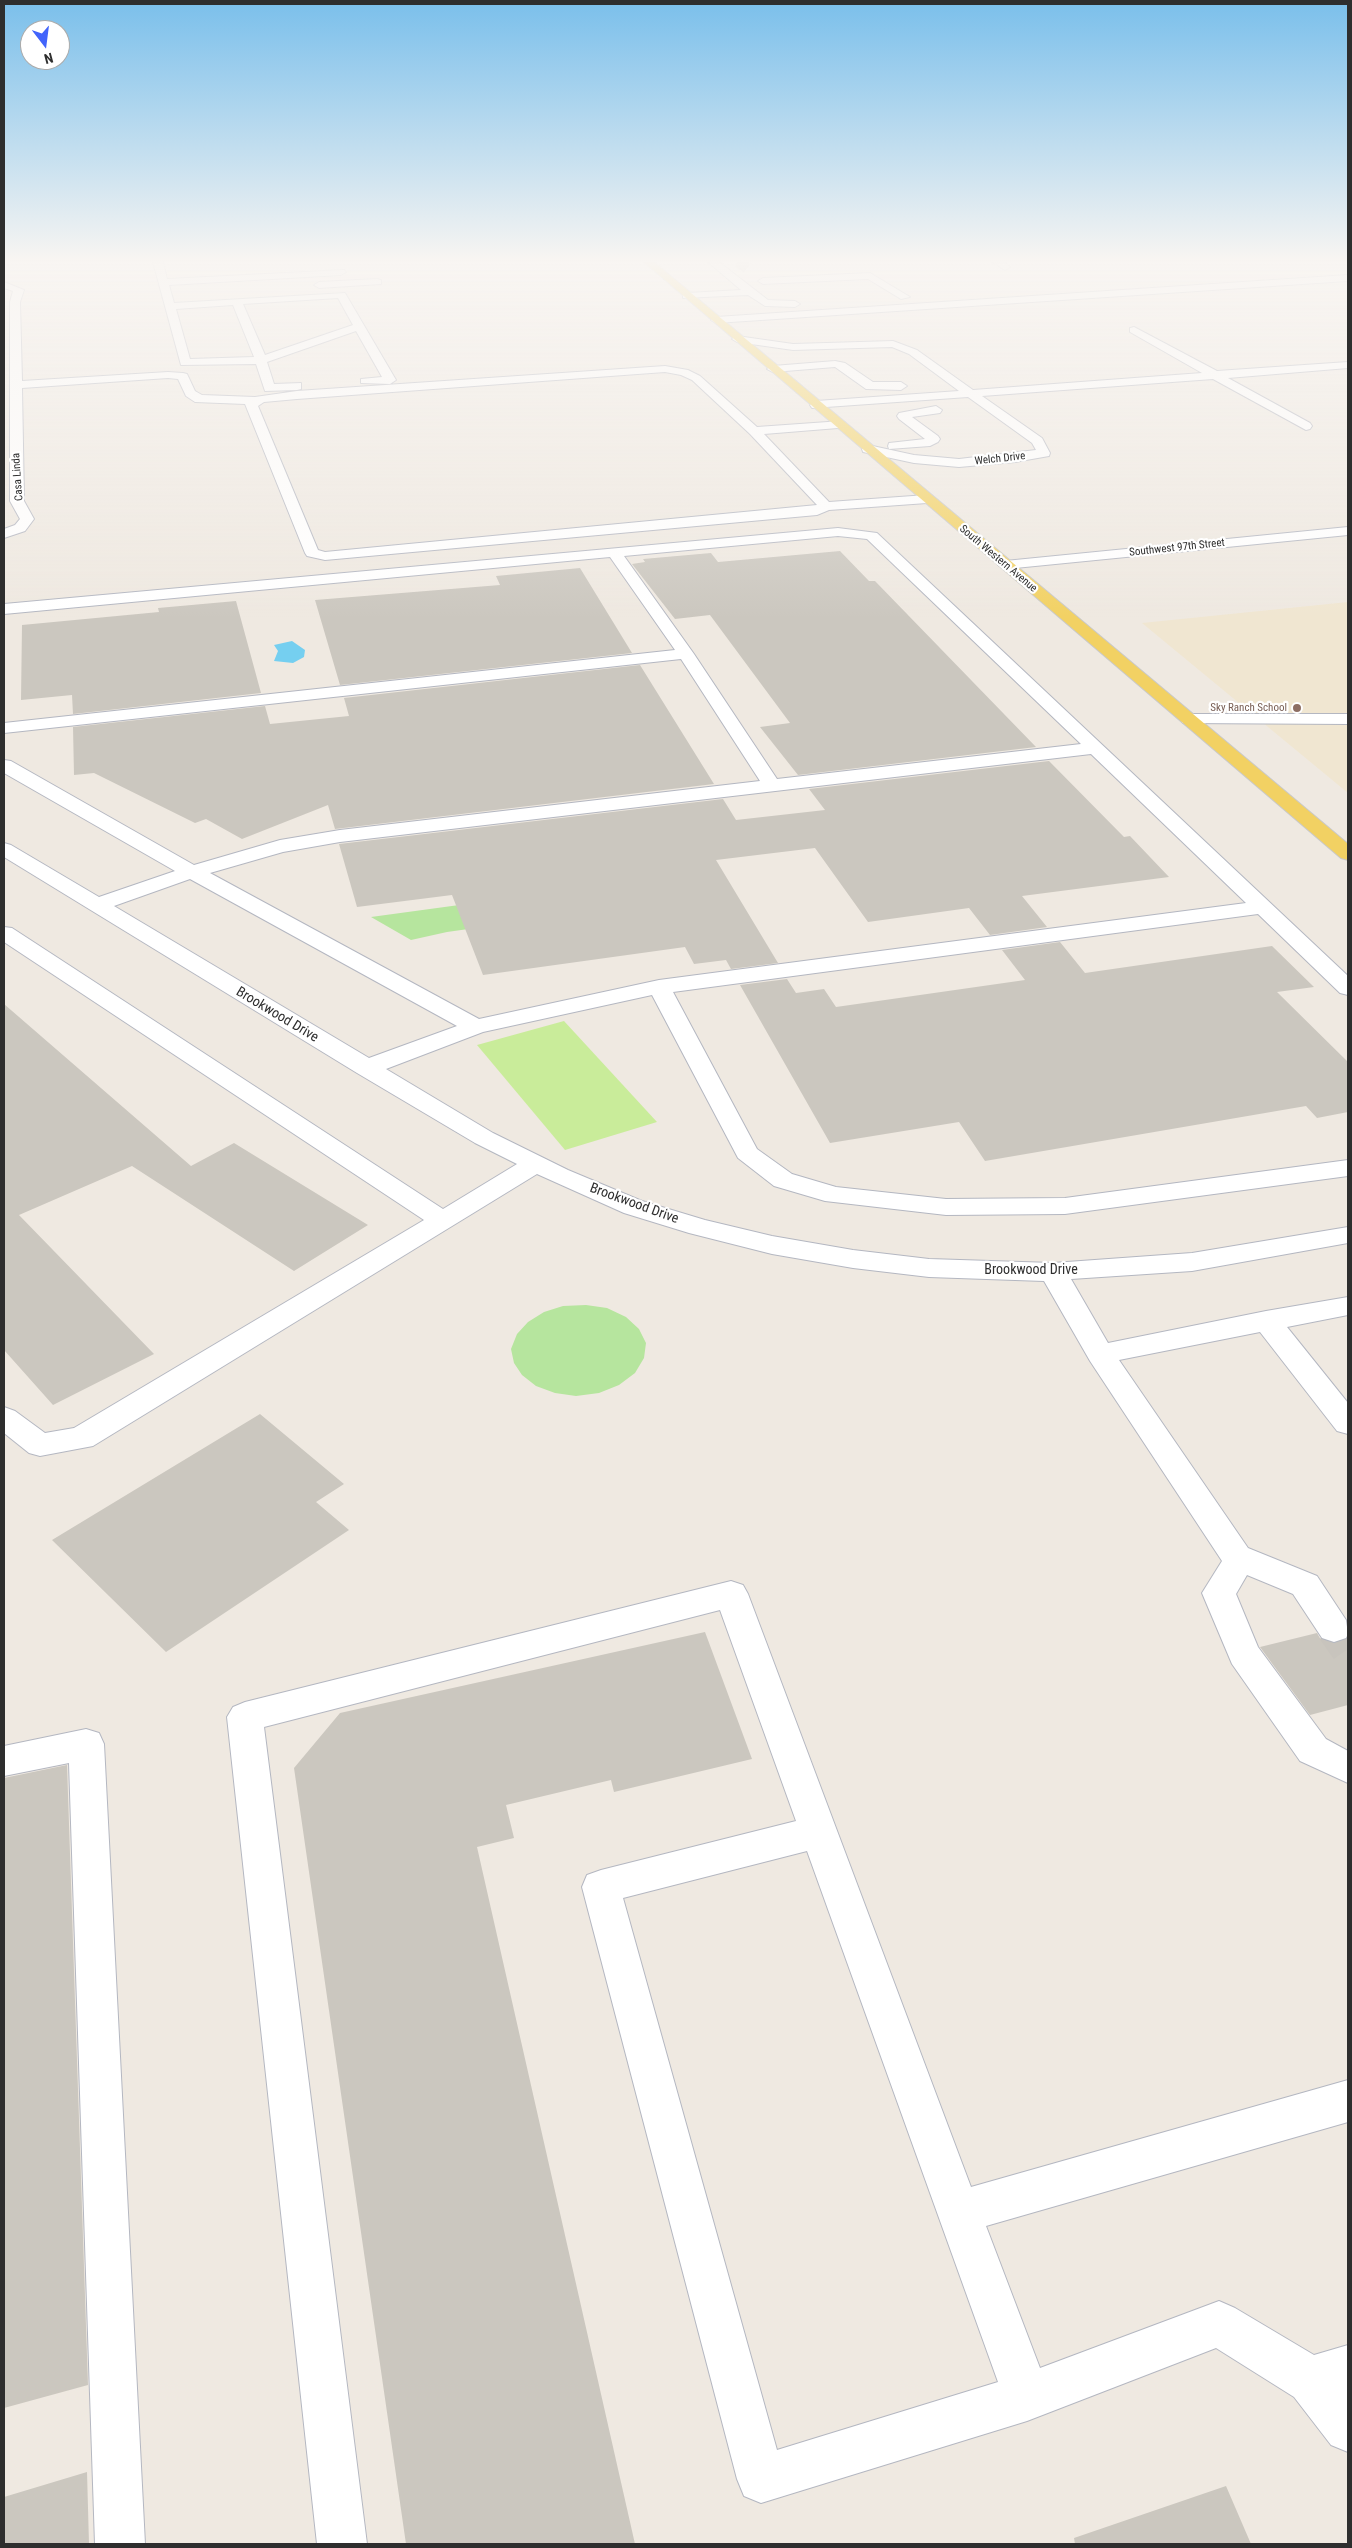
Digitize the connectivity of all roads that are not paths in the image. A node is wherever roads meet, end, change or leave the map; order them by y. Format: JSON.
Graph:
{"nodes":[{"id":1,"x":16,"y":381,"type":"edge"},
{"id":2,"x":79,"y":381,"type":"edge"},
{"id":3,"x":185,"y":381,"type":"edge"},
{"id":4,"x":267,"y":381,"type":"edge"},
{"id":5,"x":376,"y":381,"type":"edge"},
{"id":6,"x":496,"y":381,"type":"edge"},
{"id":7,"x":699,"y":381,"type":"edge"},
{"id":8,"x":788,"y":381,"type":"edge"},
{"id":9,"x":863,"y":381,"type":"edge"},
{"id":10,"x":954,"y":381,"type":"edge"},
{"id":11,"x":1135,"y":381,"type":"edge"},
{"id":12,"x":1226,"y":381,"type":"edge"},
{"id":13,"x":17,"y":385,"type":"junction"},
{"id":14,"x":971,"y":393,"type":"junction"},
{"id":15,"x":931,"y":396,"type":"junction"},
{"id":16,"x":257,"y":401,"type":"junction"},
{"id":17,"x":816,"y":405,"type":"junction"},
{"id":18,"x":838,"y":424,"type":"junction"},
{"id":19,"x":1306,"y":426,"type":"dead end"},
{"id":20,"x":10,"y":429,"type":"edge"},
{"id":21,"x":754,"y":431,"type":"junction"},
{"id":22,"x":868,"y":449,"type":"junction"},
{"id":23,"x":959,"y":463,"type":"junction"},
{"id":24,"x":921,"y":480,"type":"junction"},
{"id":25,"x":927,"y":499,"type":"junction"},
{"id":26,"x":826,"y":506,"type":"junction"},
{"id":27,"x":1348,"y":531,"type":"edge"},
{"id":28,"x":4,"y":534,"type":"edge"},
{"id":29,"x":614,"y":553,"type":"junction"},
{"id":30,"x":1005,"y":565,"type":"junction"},
{"id":31,"x":4,"y":609,"type":"edge"},
{"id":32,"x":686,"y":654,"type":"junction"},
{"id":33,"x":1348,"y":719,"type":"edge"},
{"id":34,"x":1189,"y":720,"type":"junction"},
{"id":35,"x":4,"y":728,"type":"edge"},
{"id":36,"x":1094,"y":748,"type":"junction"},
{"id":37,"x":4,"y":765,"type":"edge"},
{"id":38,"x":771,"y":784,"type":"junction"},
{"id":39,"x":4,"y":849,"type":"edge"},
{"id":40,"x":1348,"y":854,"type":"edge"},
{"id":41,"x":192,"y":872,"type":"junction"},
{"id":42,"x":97,"y":905,"type":"junction"},
{"id":43,"x":1261,"y":907,"type":"junction"},
{"id":44,"x":4,"y":933,"type":"edge"},
{"id":45,"x":659,"y":987,"type":"junction"},
{"id":46,"x":1348,"y":988,"type":"edge"},
{"id":47,"x":476,"y":1026,"type":"junction"},
{"id":48,"x":364,"y":1068,"type":"junction"},
{"id":49,"x":536,"y":1164,"type":"junction"},
{"id":50,"x":1348,"y":1168,"type":"edge"},
{"id":51,"x":442,"y":1220,"type":"junction"},
{"id":52,"x":1348,"y":1235,"type":"edge"},
{"id":53,"x":1053,"y":1272,"type":"junction"},
{"id":54,"x":1348,"y":1306,"type":"edge"},
{"id":55,"x":1266,"y":1320,"type":"junction"},
{"id":56,"x":1100,"y":1354,"type":"junction"},
{"id":57,"x":4,"y":1418,"type":"edge"},
{"id":58,"x":1348,"y":1423,"type":"edge"},
{"id":59,"x":1237,"y":1557,"type":"junction"},
{"id":60,"x":1334,"y":1629,"type":"tunnel mouth"},
{"id":61,"x":4,"y":1761,"type":"edge"},
{"id":62,"x":1348,"y":1768,"type":"edge"},
{"id":63,"x":819,"y":1831,"type":"junction"},
{"id":64,"x":1348,"y":2102,"type":"edge"},
{"id":65,"x":959,"y":2212,"type":"junction"},
{"id":66,"x":1330,"y":2374,"type":"edge"},
{"id":67,"x":1027,"y":2397,"type":"junction"},
{"id":68,"x":1348,"y":2428,"type":"edge"},
{"id":69,"x":120,"y":2544,"type":"edge"},
{"id":70,"x":342,"y":2544,"type":"edge"}],
"edges":[{"from":1,"to":13,"type":"street","name":"Casa Linda"},
{"from":2,"to":13,"type":"street"},
{"from":3,"to":16,"type":"street"},
{"from":4,"to":5,"type":"street"},
{"from":6,"to":16,"type":"street"},
{"from":7,"to":21,"type":"street"},
{"from":8,"to":17,"type":"main road","name":"South Western Avenue"},
{"from":9,"to":15,"type":"street"},
{"from":10,"to":14,"type":"street","name":"Welch Drive"},
{"from":11,"to":14,"type":"street"},
{"from":12,"to":19,"type":"street"},
{"from":13,"to":20,"type":"street","name":"Casa Linda"},
{"from":14,"to":15,"type":"street"},
{"from":14,"to":23,"type":"street","name":"Welch Drive"},
{"from":15,"to":17,"type":"street"},
{"from":15,"to":22,"type":"street"},
{"from":16,"to":26,"type":"street"},
{"from":17,"to":18,"type":"main road","name":"South Western Avenue"},
{"from":18,"to":21,"type":"street"},
{"from":18,"to":22,"type":"main road","name":"South Western Avenue"},
{"from":20,"to":28,"type":"street","name":"Casa Linda"},
{"from":21,"to":26,"type":"street"},
{"from":22,"to":23,"type":"street","name":"Welch Drive"},
{"from":22,"to":24,"type":"main road","name":"South Western Avenue"},
{"from":23,"to":24,"type":"street","name":"Welch Drive"},
{"from":24,"to":25,"type":"main road","name":"South Western Avenue"},
{"from":25,"to":26,"type":"street"},
{"from":25,"to":30,"type":"main road","name":"South Western Avenue"},
{"from":27,"to":30,"type":"street","name":"Southwest 97th Street"},
{"from":29,"to":31,"type":"street"},
{"from":29,"to":32,"type":"street"},
{"from":29,"to":36,"type":"street"},
{"from":30,"to":34,"type":"main road","name":"South Western Avenue"},
{"from":32,"to":35,"type":"street"},
{"from":32,"to":38,"type":"street"},
{"from":33,"to":34,"type":"street"},
{"from":34,"to":40,"type":"main road","name":"South Western Avenue"},
{"from":36,"to":38,"type":"street"},
{"from":36,"to":43,"type":"street"},
{"from":37,"to":41,"type":"street"},
{"from":38,"to":41,"type":"street"},
{"from":39,"to":42,"type":"street","name":"Brookwood Drive"},
{"from":41,"to":42,"type":"street"},
{"from":41,"to":47,"type":"street"},
{"from":42,"to":48,"type":"street","name":"Brookwood Drive"},
{"from":43,"to":45,"type":"street"},
{"from":43,"to":46,"type":"street"},
{"from":44,"to":51,"type":"street"},
{"from":45,"to":47,"type":"street"},
{"from":45,"to":50,"type":"street"},
{"from":47,"to":48,"type":"street"},
{"from":48,"to":49,"type":"street","name":"Brookwood Drive"},
{"from":49,"to":51,"type":"street"},
{"from":49,"to":53,"type":"street","name":"Brookwood Drive"},
{"from":51,"to":57,"type":"street"},
{"from":52,"to":53,"type":"street","name":"Brookwood Drive"},
{"from":53,"to":56,"type":"street"},
{"from":54,"to":55,"type":"street"},
{"from":55,"to":56,"type":"street"},
{"from":55,"to":58,"type":"street"},
{"from":56,"to":59,"type":"street"},
{"from":59,"to":60,"type":"street"},
{"from":59,"to":62,"type":"street"},
{"from":61,"to":69,"type":"street"},
{"from":63,"to":65,"type":"street"},
{"from":63,"to":67,"type":"street"},
{"from":63,"to":70,"type":"street"},
{"from":64,"to":65,"type":"street"},
{"from":65,"to":67,"type":"street"},
{"from":66,"to":67,"type":"street"},
{"from":66,"to":68,"type":"street"}]}
